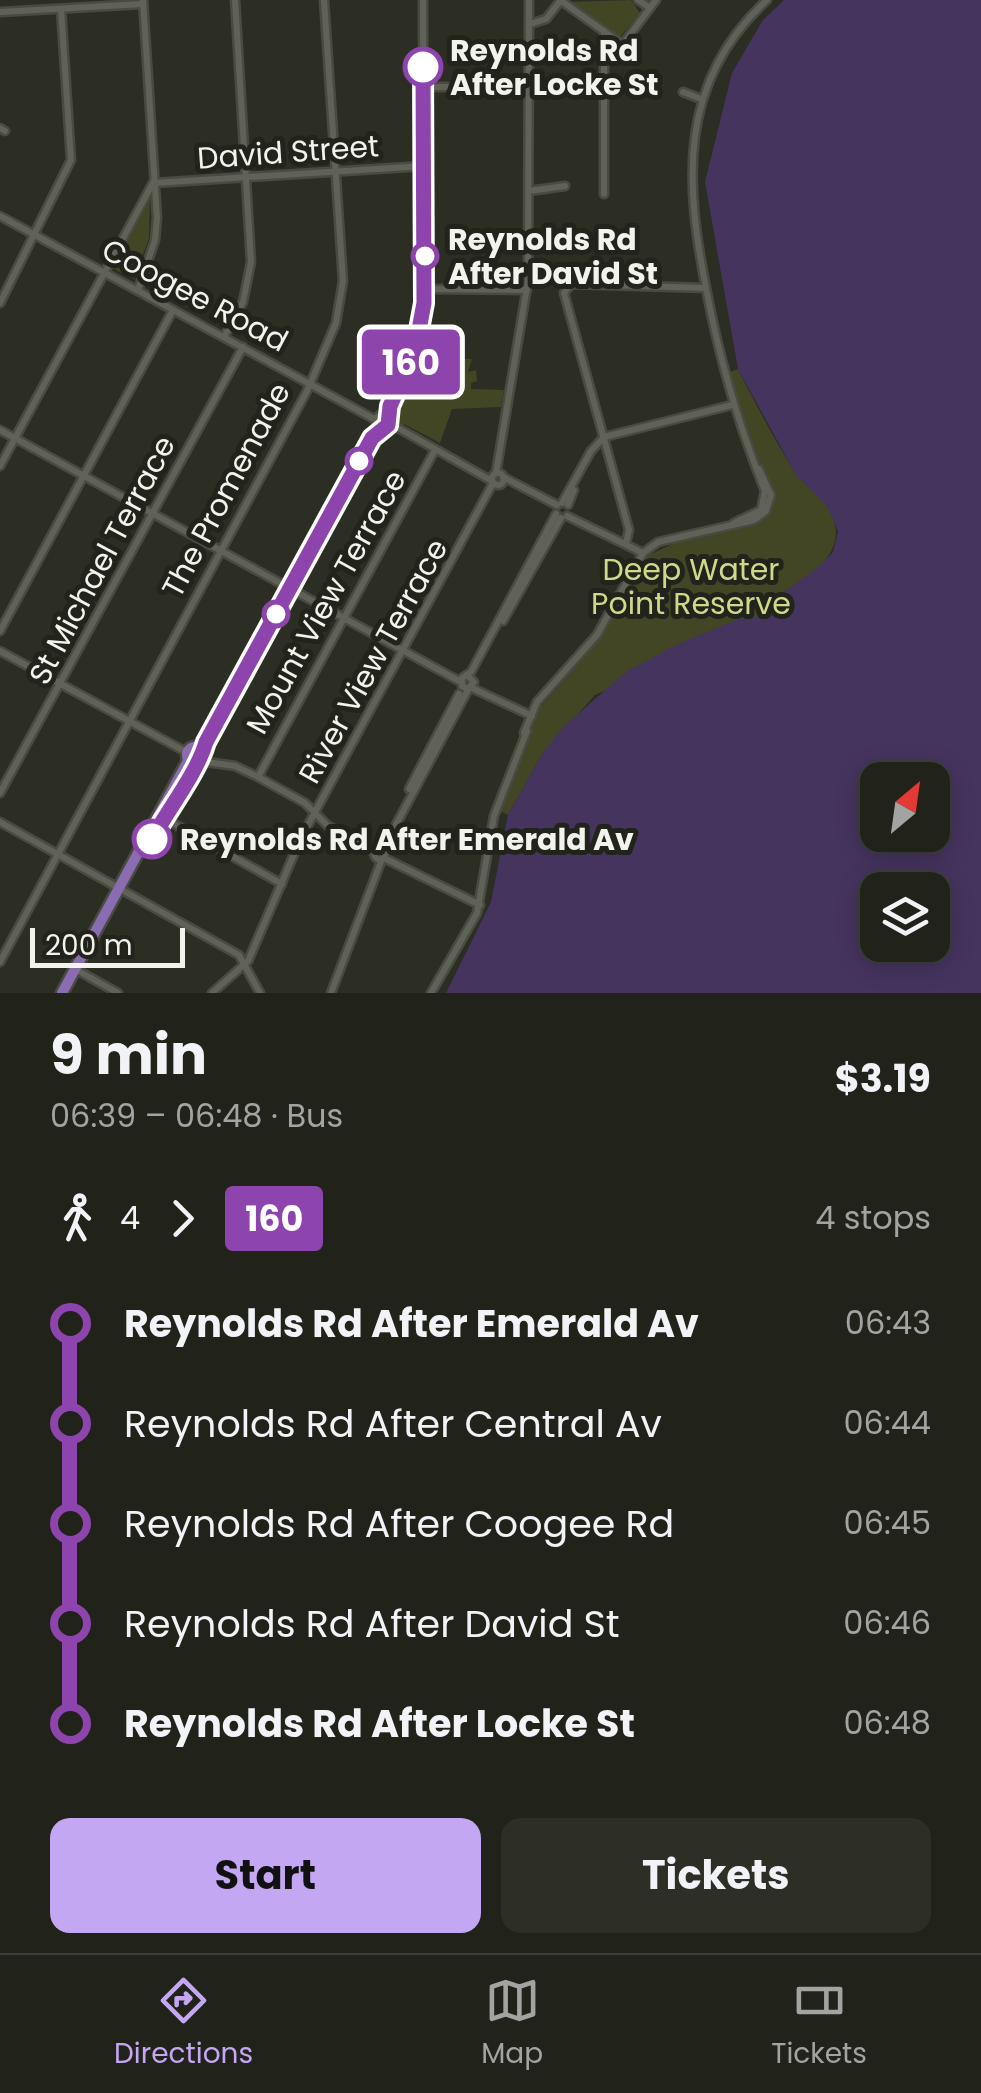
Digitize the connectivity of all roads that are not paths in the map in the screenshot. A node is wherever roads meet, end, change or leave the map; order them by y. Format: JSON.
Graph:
{"nodes":[{"id":1,"x":235,"y":0,"type":"edge"},
{"id":2,"x":324,"y":0,"type":"edge"},
{"id":3,"x":423,"y":0,"type":"edge"},
{"id":4,"x":529,"y":0,"type":"edge"},
{"id":5,"x":560,"y":0,"type":"edge"},
{"id":6,"x":638,"y":0,"type":"edge"},
{"id":7,"x":656,"y":0,"type":"edge"},
{"id":8,"x":767,"y":0,"type":"edge"},
{"id":9,"x":143,"y":2,"type":"edge"},
{"id":10,"x":650,"y":8,"type":"junction"},
{"id":11,"x":62,"y":9,"type":"junction"},
{"id":12,"x":0,"y":12,"type":"edge"},
{"id":13,"x":530,"y":24,"type":"junction"},
{"id":14,"x":604,"y":33,"type":"junction"},
{"id":15,"x":529,"y":87,"type":"junction"},
{"id":16,"x":424,"y":88,"type":"junction"},
{"id":17,"x":683,"y":92,"type":"dead end"},
{"id":18,"x":701,"y":100,"type":"junction"},
{"id":19,"x":424,"y":166,"type":"junction"},
{"id":20,"x":336,"y":172,"type":"junction"},
{"id":21,"x":246,"y":178,"type":"junction"},
{"id":22,"x":154,"y":182,"type":"junction"},
{"id":23,"x":565,"y":186,"type":"dead end"},
{"id":24,"x":529,"y":191,"type":"junction"},
{"id":25,"x":604,"y":194,"type":"dead end"},
{"id":26,"x":0,"y":216,"type":"edge"},
{"id":27,"x":36,"y":236,"type":"junction"},
{"id":28,"x":104,"y":272,"type":"junction"},
{"id":29,"x":706,"y":288,"type":"junction"},
{"id":30,"x":425,"y":289,"type":"junction"},
{"id":31,"x":138,"y":290,"type":"junction"},
{"id":32,"x":527,"y":290,"type":"junction"},
{"id":33,"x":0,"y":303,"type":"edge"},
{"id":34,"x":173,"y":310,"type":"junction"},
{"id":35,"x":224,"y":336,"type":"junction"},
{"id":36,"x":243,"y":347,"type":"junction"},
{"id":37,"x":308,"y":382,"type":"junction"},
{"id":38,"x":732,"y":404,"type":"junction"},
{"id":39,"x":381,"y":421,"type":"junction"},
{"id":40,"x":0,"y":430,"type":"edge"},
{"id":41,"x":15,"y":438,"type":"junction"},
{"id":42,"x":603,"y":442,"type":"junction"},
{"id":43,"x":436,"y":450,"type":"junction"},
{"id":44,"x":0,"y":466,"type":"edge"},
{"id":45,"x":84,"y":475,"type":"junction"},
{"id":46,"x":498,"y":479,"type":"junction"},
{"id":47,"x":562,"y":510,"type":"junction"},
{"id":48,"x":153,"y":512,"type":"junction"},
{"id":49,"x":626,"y":543,"type":"junction"},
{"id":50,"x":222,"y":550,"type":"junction"},
{"id":51,"x":642,"y":554,"type":"junction"},
{"id":52,"x":301,"y":564,"type":"joint"},
{"id":53,"x":289,"y":586,"type":"junction"},
{"id":54,"x":346,"y":616,"type":"junction"},
{"id":55,"x":0,"y":632,"type":"edge"},
{"id":56,"x":406,"y":649,"type":"junction"},
{"id":57,"x":0,"y":651,"type":"edge"},
{"id":58,"x":468,"y":682,"type":"junction"},
{"id":59,"x":62,"y":684,"type":"junction"},
{"id":60,"x":531,"y":716,"type":"junction"},
{"id":61,"x":129,"y":720,"type":"junction"},
{"id":62,"x":195,"y":755,"type":"junction"},
{"id":63,"x":258,"y":777,"type":"junction"},
{"id":64,"x":0,"y":793,"type":"edge"},
{"id":65,"x":316,"y":813,"type":"junction"},
{"id":66,"x":161,"y":817,"type":"junction"},
{"id":67,"x":0,"y":822,"type":"edge"},
{"id":68,"x":57,"y":852,"type":"junction"},
{"id":69,"x":380,"y":854,"type":"junction"},
{"id":70,"x":282,"y":884,"type":"junction"},
{"id":71,"x":122,"y":889,"type":"junction"},
{"id":72,"x":478,"y":904,"type":"junction"},
{"id":73,"x":0,"y":962,"type":"edge"},
{"id":74,"x":246,"y":964,"type":"junction"},
{"id":75,"x":77,"y":970,"type":"junction"},
{"id":76,"x":64,"y":993,"type":"edge"},
{"id":77,"x":118,"y":993,"type":"edge"},
{"id":78,"x":212,"y":993,"type":"edge"},
{"id":79,"x":260,"y":993,"type":"edge"},
{"id":80,"x":332,"y":993,"type":"edge"},
{"id":81,"x":432,"y":993,"type":"edge"}],
"edges":[{"from":1,"to":21,"type":"street"},
{"from":2,"to":20,"type":"street","name":"The Promenade"},
{"from":3,"to":16,"type":"street"},
{"from":4,"to":13,"type":"street"},
{"from":5,"to":13,"type":"street"},
{"from":5,"to":14,"type":"street"},
{"from":6,"to":10,"type":"street"},
{"from":7,"to":10,"type":"street"},
{"from":8,"to":18,"type":"street"},
{"from":9,"to":11,"type":"street"},
{"from":9,"to":22,"type":"street"},
{"from":10,"to":14,"type":"street"},
{"from":11,"to":12,"type":"street"},
{"from":11,"to":27,"type":"street"},
{"from":13,"to":15,"type":"street"},
{"from":14,"to":25,"type":"street"},
{"from":15,"to":16,"type":"street"},
{"from":15,"to":24,"type":"street"},
{"from":16,"to":19,"type":"street"},
{"from":17,"to":18,"type":"street"},
{"from":18,"to":29,"type":"street"},
{"from":19,"to":20,"type":"street","name":"David Street"},
{"from":19,"to":30,"type":"street"},
{"from":20,"to":21,"type":"street","name":"David Street"},
{"from":20,"to":37,"type":"street","name":"The Promenade"},
{"from":21,"to":22,"type":"street","name":"David Street"},
{"from":21,"to":35,"type":"street"},
{"from":22,"to":28,"type":"street"},
{"from":22,"to":31,"type":"street"},
{"from":23,"to":24,"type":"street"},
{"from":24,"to":32,"type":"street"},
{"from":26,"to":27,"type":"street","name":"Coogee Road"},
{"from":27,"to":28,"type":"street","name":"Coogee Road"},
{"from":27,"to":33,"type":"street"},
{"from":28,"to":31,"type":"street","name":"Coogee Road"},
{"from":28,"to":41,"type":"street"},
{"from":29,"to":38,"type":"street"},
{"from":29,"to":42,"type":"street"},
{"from":30,"to":32,"type":"street"},
{"from":30,"to":39,"type":"street"},
{"from":31,"to":34,"type":"street","name":"Coogee Road"},
{"from":32,"to":46,"type":"street"},
{"from":34,"to":35,"type":"street","name":"Coogee Road"},
{"from":34,"to":45,"type":"street"},
{"from":35,"to":36,"type":"street","name":"Coogee Road"},
{"from":36,"to":37,"type":"street","name":"Coogee Road"},
{"from":36,"to":48,"type":"street","name":"St Michael Terrace"},
{"from":37,"to":39,"type":"street","name":"Coogee Road"},
{"from":37,"to":50,"type":"street","name":"The Promenade"},
{"from":38,"to":42,"type":"street"},
{"from":38,"to":51,"type":"street"},
{"from":39,"to":43,"type":"street","name":"Coogee Road"},
{"from":39,"to":52,"type":"street"},
{"from":40,"to":41,"type":"street"},
{"from":41,"to":44,"type":"street"},
{"from":41,"to":45,"type":"street"},
{"from":42,"to":47,"type":"street"},
{"from":42,"to":49,"type":"street"},
{"from":43,"to":46,"type":"street","name":"Coogee Road"},
{"from":43,"to":54,"type":"street","name":"Mount View Terrace"},
{"from":45,"to":48,"type":"street"},
{"from":45,"to":55,"type":"street"},
{"from":46,"to":47,"type":"street","name":"Coogee Road"},
{"from":46,"to":56,"type":"street","name":"River View Terrace"},
{"from":47,"to":49,"type":"street","name":"Coogee Road"},
{"from":47,"to":58,"type":"street"},
{"from":48,"to":50,"type":"street"},
{"from":48,"to":59,"type":"street","name":"St Michael Terrace"},
{"from":49,"to":51,"type":"street","name":"Coogee Road"},
{"from":50,"to":53,"type":"street"},
{"from":50,"to":61,"type":"street","name":"The Promenade"},
{"from":51,"to":60,"type":"street"},
{"from":52,"to":53,"type":"main road"},
{"from":53,"to":54,"type":"street"},
{"from":53,"to":62,"type":"main road"},
{"from":54,"to":56,"type":"street"},
{"from":54,"to":63,"type":"street","name":"Mount View Terrace"},
{"from":56,"to":58,"type":"street"},
{"from":56,"to":65,"type":"street","name":"River View Terrace"},
{"from":57,"to":59,"type":"street"},
{"from":58,"to":60,"type":"street"},
{"from":58,"to":69,"type":"street"},
{"from":59,"to":61,"type":"street"},
{"from":59,"to":64,"type":"street","name":"St Michael Terrace"},
{"from":60,"to":72,"type":"street"},
{"from":61,"to":62,"type":"street"},
{"from":61,"to":68,"type":"street","name":"The Promenade"},
{"from":62,"to":63,"type":"street"},
{"from":62,"to":66,"type":"main road"},
{"from":63,"to":65,"type":"street"},
{"from":65,"to":69,"type":"street"},
{"from":65,"to":70,"type":"street","name":"River View Terrace"},
{"from":66,"to":70,"type":"street"},
{"from":66,"to":71,"type":"main road"},
{"from":67,"to":68,"type":"street"},
{"from":68,"to":71,"type":"street"},
{"from":68,"to":73,"type":"street","name":"The Promenade"},
{"from":69,"to":72,"type":"street"},
{"from":69,"to":80,"type":"street"},
{"from":70,"to":74,"type":"street","name":"River View Terrace"},
{"from":71,"to":74,"type":"street"},
{"from":71,"to":75,"type":"main road"},
{"from":72,"to":81,"type":"street"},
{"from":74,"to":78,"type":"street","name":"River View Terrace"},
{"from":74,"to":79,"type":"street"},
{"from":75,"to":76,"type":"main road"},
{"from":75,"to":77,"type":"street"}]}
